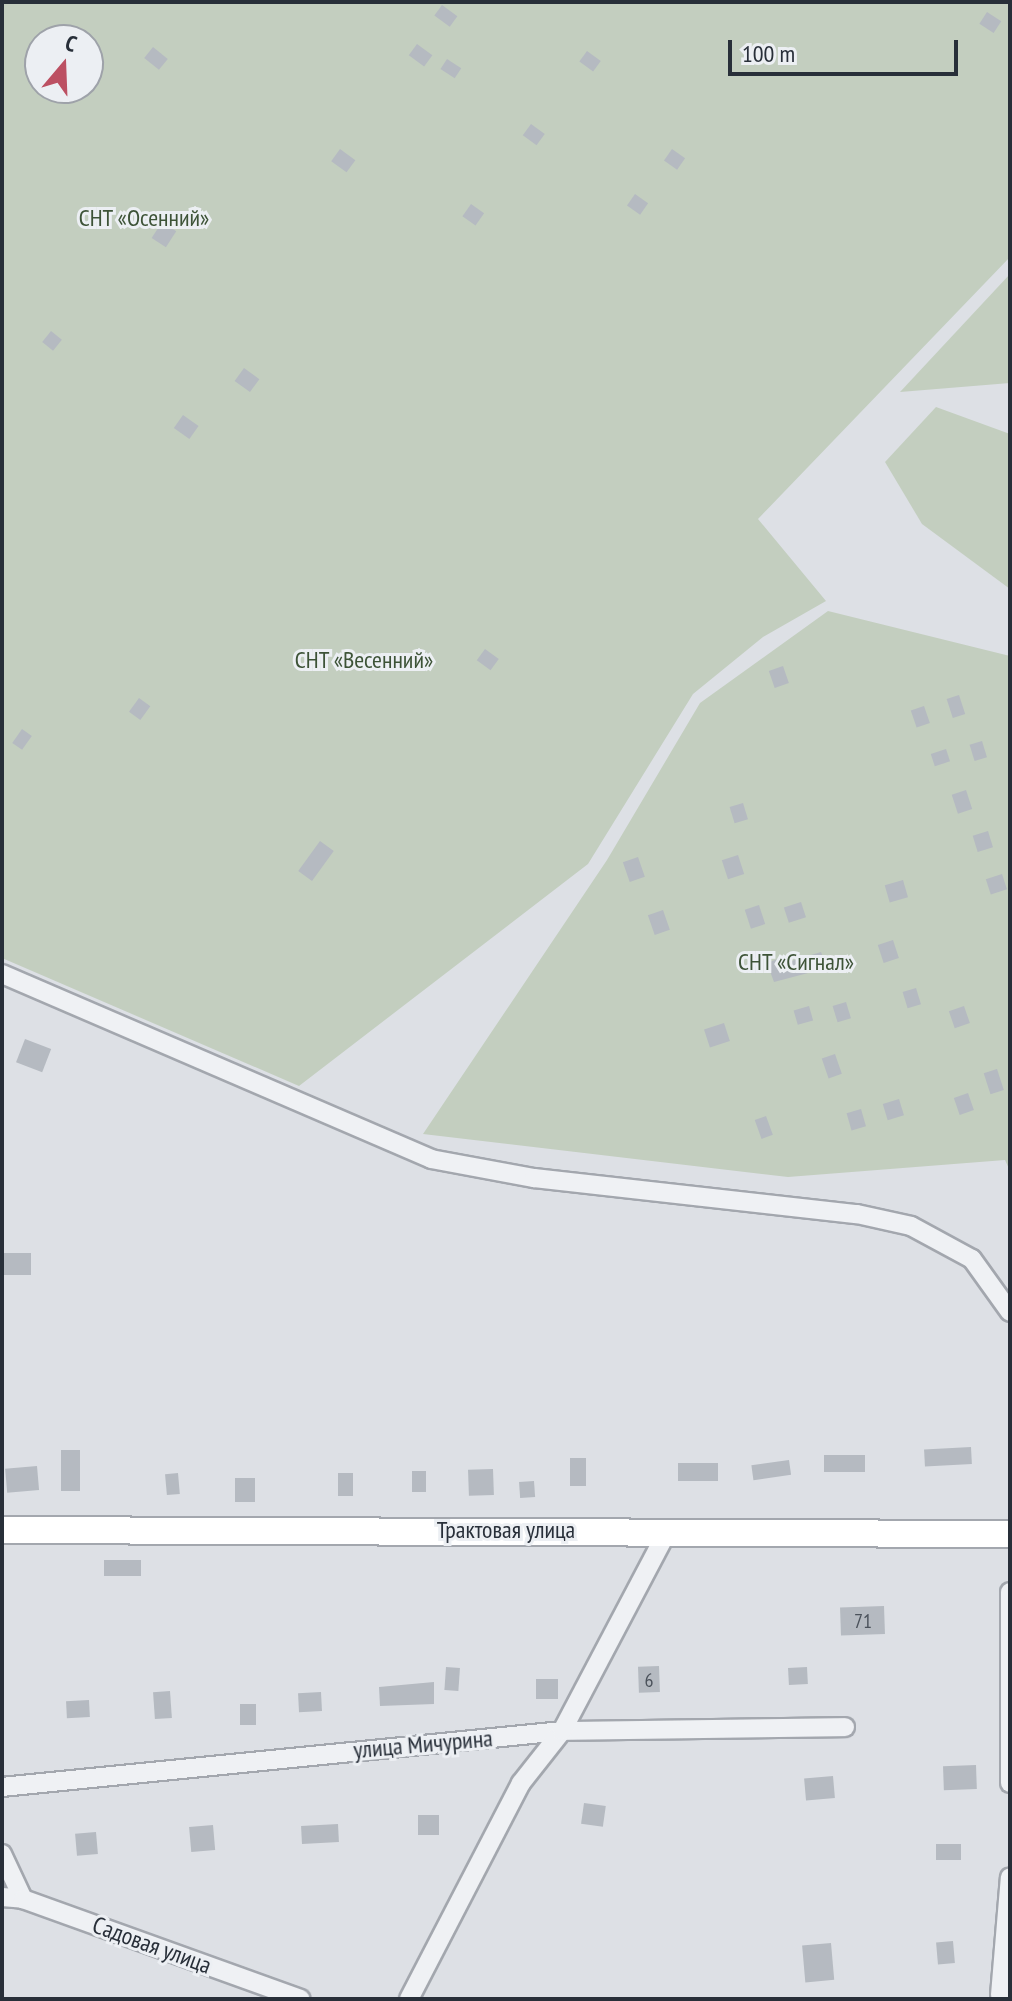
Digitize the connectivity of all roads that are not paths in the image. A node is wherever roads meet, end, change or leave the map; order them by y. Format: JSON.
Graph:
{"nodes":[{"id":1,"x":2,"y":974,"type":"edge"},
{"id":2,"x":1010,"y":1312,"type":"edge"},
{"id":3,"x":2,"y":1530,"type":"edge"},
{"id":4,"x":667,"y":1532,"type":"junction"},
{"id":5,"x":1010,"y":1534,"type":"edge"},
{"id":6,"x":1010,"y":1592,"type":"edge"},
{"id":7,"x":845,"y":1727,"type":"dead end"},
{"id":8,"x":562,"y":1731,"type":"junction"},
{"id":9,"x":1010,"y":1783,"type":"edge"},
{"id":10,"x":2,"y":1787,"type":"edge"},
{"id":11,"x":2,"y":1854,"type":"edge"},
{"id":12,"x":1010,"y":1877,"type":"edge"},
{"id":13,"x":2,"y":1897,"type":"edge"},
{"id":14,"x":23,"y":1899,"type":"junction"},
{"id":15,"x":1000,"y":1995,"type":"dead end"},
{"id":16,"x":301,"y":1999,"type":"edge"},
{"id":17,"x":409,"y":1999,"type":"edge"}],
"edges":[{"from":1,"to":2,"type":"street"},
{"from":3,"to":4,"type":"main road","name":"Трактовая улица"},
{"from":4,"to":5,"type":"main road","name":"Трактовая улица"},
{"from":4,"to":8,"type":"street"},
{"from":6,"to":9,"type":"street"},
{"from":7,"to":8,"type":"street","name":"улица Мичурина"},
{"from":8,"to":10,"type":"street","name":"улица Мичурина"},
{"from":8,"to":17,"type":"street"},
{"from":11,"to":14,"type":"street"},
{"from":12,"to":15,"type":"street"},
{"from":13,"to":14,"type":"street","name":"Садовая улица"},
{"from":14,"to":16,"type":"street","name":"Садовая улица"}]}
